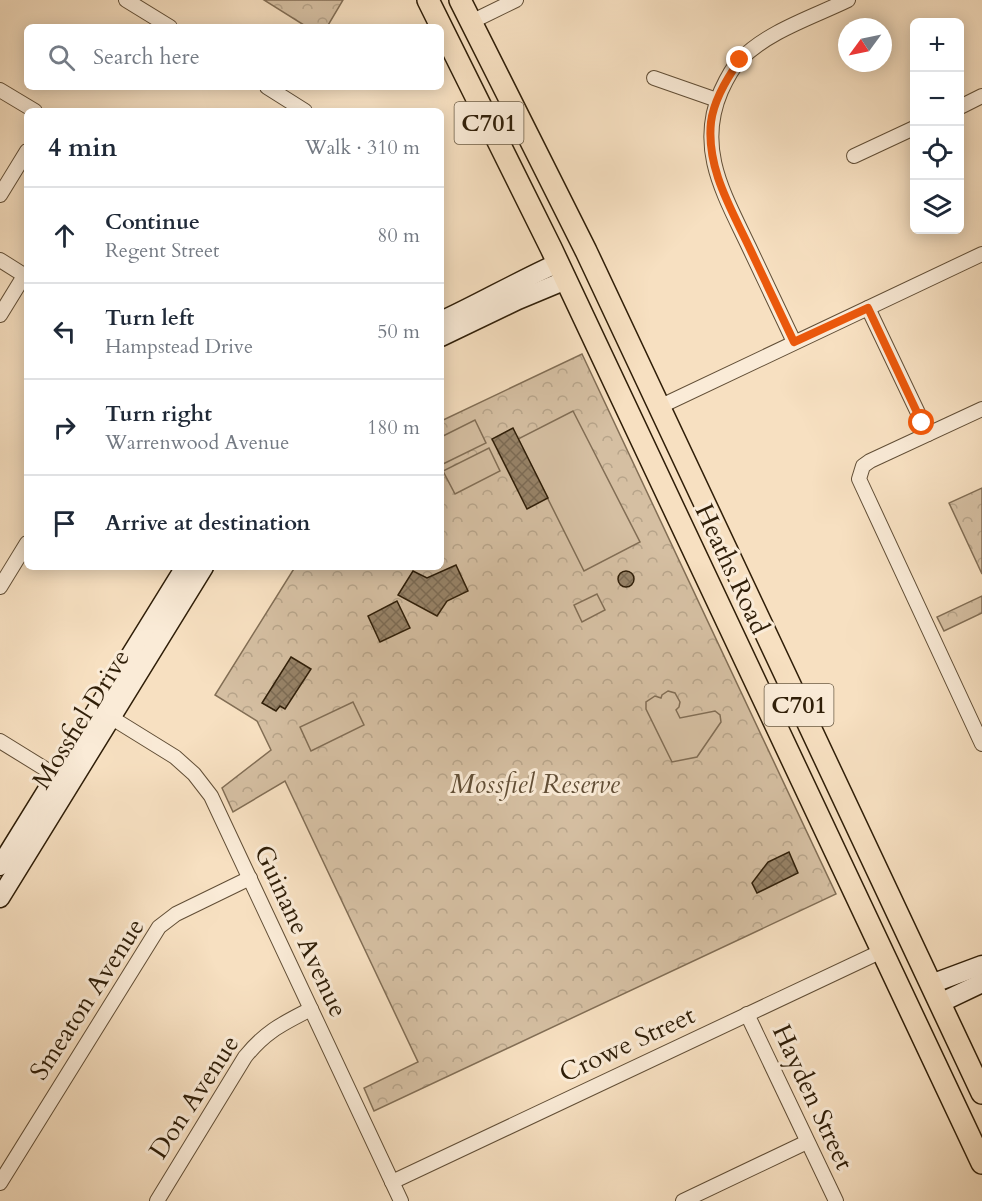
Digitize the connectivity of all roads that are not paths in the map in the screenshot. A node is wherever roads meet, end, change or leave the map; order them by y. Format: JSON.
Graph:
{"nodes":[{"id":1,"x":428,"y":0,"type":"edge"},
{"id":2,"x":460,"y":0,"type":"edge"},
{"id":3,"x":516,"y":0,"type":"edge"},
{"id":4,"x":848,"y":0,"type":"edge"},
{"id":5,"x":132,"y":2,"type":"edge"},
{"id":6,"x":471,"y":22,"type":"junction"},
{"id":7,"x":165,"y":24,"type":"edge"},
{"id":8,"x":440,"y":24,"type":"edge"},
{"id":9,"x":444,"y":32,"type":"edge"},
{"id":10,"x":654,"y":78,"type":"dead end"},
{"id":11,"x":0,"y":90,"type":"edge"},
{"id":12,"x":272,"y":90,"type":"edge"},
{"id":13,"x":982,"y":96,"type":"edge"},
{"id":14,"x":717,"y":100,"type":"junction"},
{"id":15,"x":964,"y":105,"type":"edge"},
{"id":16,"x":30,"y":108,"type":"edge"},
{"id":17,"x":300,"y":108,"type":"edge"},
{"id":18,"x":910,"y":130,"type":"edge"},
{"id":19,"x":24,"y":156,"type":"edge"},
{"id":20,"x":854,"y":156,"type":"dead end"},
{"id":21,"x":0,"y":195,"type":"edge"},
{"id":22,"x":982,"y":254,"type":"edge"},
{"id":23,"x":0,"y":260,"type":"edge"},
{"id":24,"x":590,"y":260,"type":"junction"},
{"id":25,"x":562,"y":272,"type":"junction"},
{"id":26,"x":24,"y":275,"type":"edge"},
{"id":27,"x":24,"y":279,"type":"edge"},
{"id":28,"x":868,"y":308,"type":"junction"},
{"id":29,"x":0,"y":315,"type":"edge"},
{"id":30,"x":444,"y":320,"type":"edge"},
{"id":31,"x":444,"y":335,"type":"edge"},
{"id":32,"x":794,"y":342,"type":"junction"},
{"id":33,"x":659,"y":407,"type":"junction"},
{"id":34,"x":982,"y":409,"type":"edge"},
{"id":35,"x":632,"y":420,"type":"junction"},
{"id":36,"x":928,"y":434,"type":"junction"},
{"id":37,"x":24,"y":548,"type":"edge"},
{"id":38,"x":183,"y":570,"type":"edge"},
{"id":39,"x":202,"y":570,"type":"edge"},
{"id":40,"x":0,"y":587,"type":"edge"},
{"id":41,"x":112,"y":718,"type":"junction"},
{"id":42,"x":0,"y":741,"type":"edge"},
{"id":43,"x":982,"y":744,"type":"edge"},
{"id":44,"x":55,"y":775,"type":"junction"},
{"id":45,"x":0,"y":866,"type":"edge"},
{"id":46,"x":250,"y":878,"type":"junction"},
{"id":47,"x":0,"y":898,"type":"edge"},
{"id":48,"x":882,"y":951,"type":"junction"},
{"id":49,"x":982,"y":965,"type":"edge"},
{"id":50,"x":982,"y":982,"type":"edge"},
{"id":51,"x":935,"y":994,"type":"junction"},
{"id":52,"x":904,"y":997,"type":"junction"},
{"id":53,"x":311,"y":1009,"type":"junction"},
{"id":54,"x":747,"y":1014,"type":"junction"},
{"id":55,"x":913,"y":1016,"type":"junction"},
{"id":56,"x":982,"y":1094,"type":"edge"},
{"id":57,"x":807,"y":1142,"type":"junction"},
{"id":58,"x":982,"y":1163,"type":"edge"},
{"id":59,"x":392,"y":1182,"type":"junction"},
{"id":60,"x":0,"y":1183,"type":"edge"},
{"id":61,"x":157,"y":1201,"type":"edge"},
{"id":62,"x":401,"y":1201,"type":"edge"},
{"id":63,"x":683,"y":1201,"type":"edge"},
{"id":64,"x":836,"y":1201,"type":"edge"}],
"edges":[{"from":1,"to":8,"type":"main road","name":"Heaths Road","number":"C701"},
{"from":2,"to":6,"type":"main road","name":"Heaths Road","number":"C701"},
{"from":3,"to":6,"type":"street"},
{"from":4,"to":14,"type":"street"},
{"from":5,"to":7,"type":"street"},
{"from":6,"to":24,"type":"main road","name":"Heaths Road","number":"C701"},
{"from":9,"to":25,"type":"main road","name":"Heaths Road","number":"C701"},
{"from":10,"to":14,"type":"street"},
{"from":11,"to":16,"type":"street"},
{"from":12,"to":17,"type":"street"},
{"from":13,"to":15,"type":"street"},
{"from":14,"to":32,"type":"street"},
{"from":18,"to":20,"type":"street"},
{"from":19,"to":21,"type":"street"},
{"from":22,"to":28,"type":"street"},
{"from":23,"to":26,"type":"street"},
{"from":24,"to":25,"type":"main road"},
{"from":24,"to":33,"type":"main road","name":"Heaths Road","number":"C701"},
{"from":25,"to":30,"type":"street"},
{"from":25,"to":31,"type":"street"},
{"from":25,"to":35,"type":"main road","name":"Heaths Road","number":"C701"},
{"from":27,"to":29,"type":"street"},
{"from":28,"to":32,"type":"street"},
{"from":28,"to":36,"type":"street"},
{"from":32,"to":33,"type":"street"},
{"from":33,"to":35,"type":"main road"},
{"from":33,"to":51,"type":"main road","name":"Heaths Road","number":"C701"},
{"from":34,"to":36,"type":"street"},
{"from":35,"to":48,"type":"main road","name":"Heaths Road","number":"C701"},
{"from":36,"to":43,"type":"street"},
{"from":37,"to":40,"type":"street"},
{"from":38,"to":44,"type":"street","name":"Mossfiel Drive"},
{"from":39,"to":41,"type":"street","name":"Mossfiel Drive"},
{"from":41,"to":46,"type":"street","name":"Guinane Avenue"},
{"from":41,"to":47,"type":"street","name":"Mossfiel Drive"},
{"from":42,"to":44,"type":"street"},
{"from":44,"to":45,"type":"street","name":"Mossfiel Drive"},
{"from":46,"to":53,"type":"street","name":"Guinane Avenue"},
{"from":46,"to":60,"type":"street","name":"Smeaton Avenue"},
{"from":48,"to":52,"type":"main road","name":"Heaths Road","number":"C701"},
{"from":48,"to":54,"type":"street","name":"Crowe Street"},
{"from":49,"to":51,"type":"street"},
{"from":50,"to":51,"type":"street"},
{"from":51,"to":52,"type":"main road"},
{"from":51,"to":55,"type":"main road"},
{"from":51,"to":56,"type":"main road","name":"Heaths Road","number":"C701"},
{"from":52,"to":55,"type":"main road","name":"Heaths Road","number":"C701"},
{"from":53,"to":59,"type":"street","name":"Guinane Avenue"},
{"from":53,"to":61,"type":"street","name":"Don Avenue"},
{"from":54,"to":57,"type":"street","name":"Hayden Street"},
{"from":54,"to":59,"type":"street","name":"Crowe Street"},
{"from":55,"to":58,"type":"main road","name":"Heaths Road","number":"C701"},
{"from":57,"to":63,"type":"street"},
{"from":57,"to":64,"type":"street","name":"Hayden Street"},
{"from":59,"to":62,"type":"street","name":"Guinane Avenue"}]}
